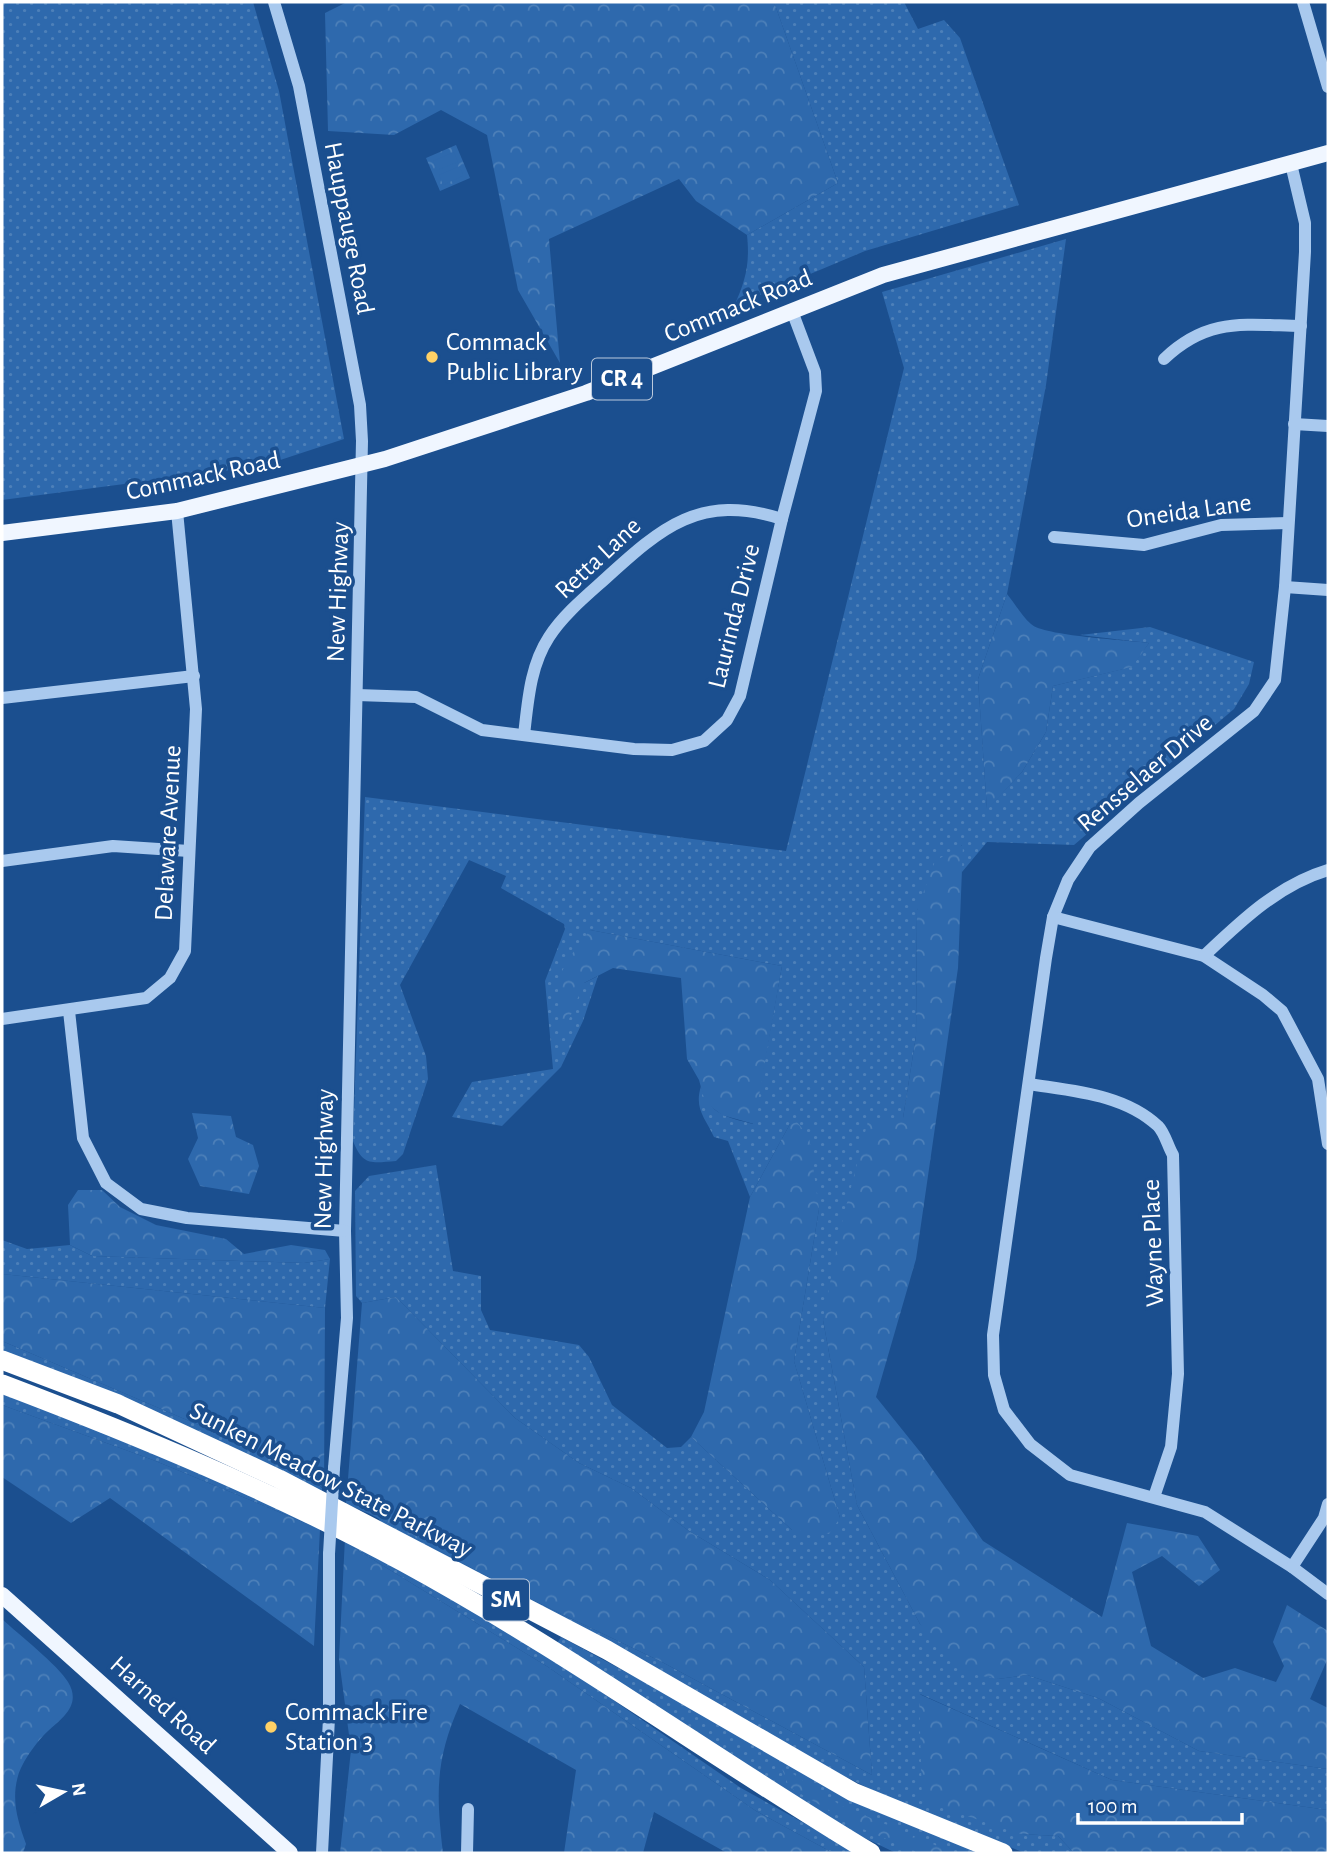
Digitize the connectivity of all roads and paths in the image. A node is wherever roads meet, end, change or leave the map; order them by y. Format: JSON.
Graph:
{"nodes":[{"id":1,"x":274,"y":2,"type":"edge"},
{"id":2,"x":1303,"y":2,"type":"edge"},
{"id":3,"x":1328,"y":87,"type":"edge"},
{"id":4,"x":1328,"y":153,"type":"edge"},
{"id":5,"x":1291,"y":164,"type":"junction"},
{"id":6,"x":792,"y":311,"type":"junction"},
{"id":7,"x":1301,"y":326,"type":"junction"},
{"id":8,"x":1164,"y":359,"type":"dead end"},
{"id":9,"x":1294,"y":424,"type":"junction"},
{"id":10,"x":1328,"y":426,"type":"edge"},
{"id":11,"x":363,"y":466,"type":"junction"},
{"id":12,"x":177,"y":511,"type":"junction"},
{"id":13,"x":782,"y":519,"type":"junction"},
{"id":14,"x":1288,"y":523,"type":"junction"},
{"id":15,"x":2,"y":533,"type":"edge"},
{"id":16,"x":1054,"y":537,"type":"dead end"},
{"id":17,"x":1285,"y":587,"type":"junction"},
{"id":18,"x":1328,"y":590,"type":"edge"},
{"id":19,"x":194,"y":676,"type":"junction"},
{"id":20,"x":357,"y":695,"type":"junction"},
{"id":21,"x":2,"y":698,"type":"edge"},
{"id":22,"x":524,"y":735,"type":"junction"},
{"id":23,"x":188,"y":851,"type":"junction"},
{"id":24,"x":2,"y":861,"type":"edge"},
{"id":25,"x":1328,"y":870,"type":"edge"},
{"id":26,"x":1053,"y":917,"type":"junction"},
{"id":27,"x":1204,"y":956,"type":"junction"},
{"id":28,"x":69,"y":1011,"type":"junction"},
{"id":29,"x":2,"y":1019,"type":"edge"},
{"id":30,"x":1323,"y":1076,"type":"edge"},
{"id":31,"x":1029,"y":1084,"type":"junction"},
{"id":32,"x":1328,"y":1144,"type":"edge"},
{"id":33,"x":345,"y":1231,"type":"junction"},
{"id":34,"x":2,"y":1360,"type":"edge"},
{"id":35,"x":2,"y":1384,"type":"edge"},
{"id":36,"x":1154,"y":1497,"type":"junction"},
{"id":37,"x":1328,"y":1504,"type":"edge"},
{"id":38,"x":1292,"y":1567,"type":"junction"},
{"id":39,"x":1328,"y":1594,"type":"edge"},
{"id":40,"x":2,"y":1595,"type":"edge"},
{"id":41,"x":468,"y":1809,"type":"dead end"},
{"id":42,"x":290,"y":1853,"type":"edge"},
{"id":43,"x":322,"y":1853,"type":"edge"},
{"id":44,"x":467,"y":1853,"type":"edge"},
{"id":45,"x":871,"y":1853,"type":"edge"},
{"id":46,"x":1003,"y":1853,"type":"edge"}],
"edges":[{"from":1,"to":11,"type":"street","name":"Hauppauge Road"},
{"from":2,"to":3,"type":"street"},
{"from":4,"to":5,"type":"main road","name":"Commack Road","number":"CR 4"},
{"from":5,"to":6,"type":"main road","name":"Commack Road","number":"CR 4"},
{"from":5,"to":7,"type":"street","name":"Rensselaer Drive"},
{"from":6,"to":11,"type":"main road","name":"Commack Road","number":"CR 4"},
{"from":6,"to":13,"type":"street","name":"Laurinda Drive"},
{"from":7,"to":8,"type":"street"},
{"from":7,"to":9,"type":"street","name":"Rensselaer Drive"},
{"from":9,"to":10,"type":"street"},
{"from":9,"to":14,"type":"street","name":"Rensselaer Drive"},
{"from":11,"to":12,"type":"main road","name":"Commack Road","number":"CR 4"},
{"from":11,"to":20,"type":"street","name":"New Highway"},
{"from":12,"to":15,"type":"main road","name":"Commack Road","number":"CR 4"},
{"from":12,"to":19,"type":"street","name":"Delaware Avenue"},
{"from":13,"to":22,"type":"street","name":"Retta Lane"},
{"from":13,"to":22,"type":"street","name":"Laurinda Drive"},
{"from":14,"to":16,"type":"street","name":"Oneida Lane"},
{"from":14,"to":17,"type":"street","name":"Rensselaer Drive"},
{"from":17,"to":18,"type":"street"},
{"from":17,"to":26,"type":"street","name":"Rensselaer Drive"},
{"from":19,"to":21,"type":"street"},
{"from":19,"to":23,"type":"street","name":"Delaware Avenue"},
{"from":20,"to":22,"type":"street","name":"Laurinda Drive"},
{"from":20,"to":33,"type":"street","name":"New Highway"},
{"from":23,"to":24,"type":"street"},
{"from":23,"to":28,"type":"street","name":"Delaware Avenue"},
{"from":25,"to":27,"type":"street"},
{"from":26,"to":27,"type":"street"},
{"from":26,"to":31,"type":"street","name":"Rensselaer Drive"},
{"from":27,"to":30,"type":"street"},
{"from":28,"to":29,"type":"street","name":"Delaware Avenue"},
{"from":28,"to":33,"type":"street"},
{"from":30,"to":32,"type":"street"},
{"from":31,"to":36,"type":"street","name":"Rensselaer Drive"},
{"from":31,"to":36,"type":"street","name":"Wayne Place"},
{"from":33,"to":43,"type":"street","name":"New Highway","bridge":true},
{"from":34,"to":46,"type":"highway","name":"Sunken Meadow State Parkway","number":"SM"},
{"from":35,"to":45,"type":"highway","name":"Sunken Meadow State Parkway","number":"SM"},
{"from":36,"to":38,"type":"street","name":"Rensselaer Drive"},
{"from":37,"to":38,"type":"street"},
{"from":38,"to":39,"type":"street","name":"Rensselaer Drive"},
{"from":40,"to":42,"type":"main road","name":"Harned Road"},
{"from":41,"to":44,"type":"street"}]}
